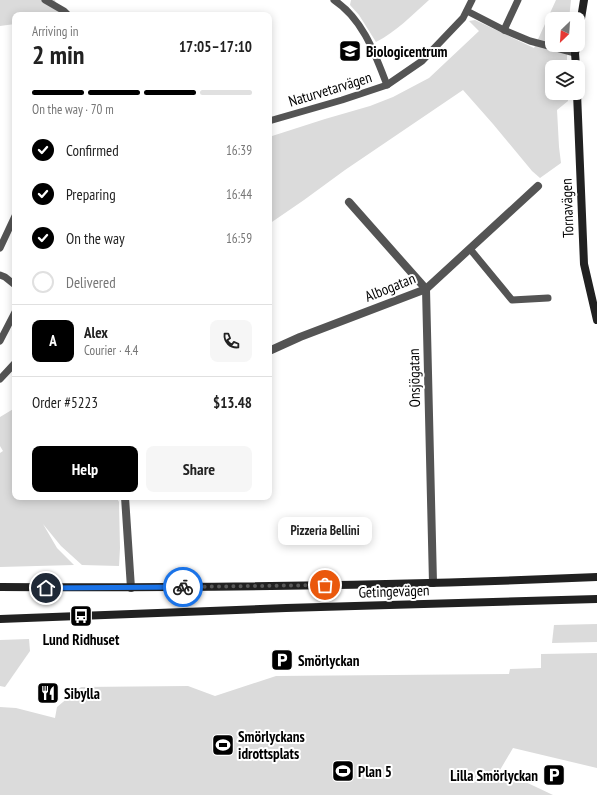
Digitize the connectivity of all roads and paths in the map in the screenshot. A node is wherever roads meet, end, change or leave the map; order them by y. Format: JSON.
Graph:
{"nodes":[{"id":1,"x":45,"y":0,"type":"edge"},
{"id":2,"x":334,"y":0,"type":"edge"},
{"id":3,"x":472,"y":0,"type":"edge"},
{"id":4,"x":518,"y":0,"type":"edge"},
{"id":5,"x":584,"y":0,"type":"edge"},
{"id":6,"x":343,"y":3,"type":"edge"},
{"id":7,"x":467,"y":11,"type":"junction"},
{"id":8,"x":65,"y":12,"type":"edge"},
{"id":9,"x":582,"y":12,"type":"edge"},
{"id":10,"x":504,"y":30,"type":"junction"},
{"id":11,"x":545,"y":44,"type":"edge"},
{"id":12,"x":387,"y":85,"type":"junction"},
{"id":13,"x":577,"y":100,"type":"edge"},
{"id":14,"x":272,"y":120,"type":"edge"},
{"id":15,"x":538,"y":186,"type":"dead end"},
{"id":16,"x":349,"y":202,"type":"dead end"},
{"id":17,"x":12,"y":222,"type":"edge"},
{"id":18,"x":0,"y":248,"type":"edge"},
{"id":19,"x":470,"y":249,"type":"junction"},
{"id":20,"x":0,"y":274,"type":"edge"},
{"id":21,"x":12,"y":283,"type":"edge"},
{"id":22,"x":426,"y":289,"type":"junction"},
{"id":23,"x":548,"y":298,"type":"dead end"},
{"id":24,"x":12,"y":318,"type":"edge"},
{"id":25,"x":597,"y":320,"type":"edge"},
{"id":26,"x":0,"y":341,"type":"edge"},
{"id":27,"x":272,"y":350,"type":"edge"},
{"id":28,"x":12,"y":366,"type":"edge"},
{"id":29,"x":0,"y":379,"type":"edge"},
{"id":30,"x":125,"y":500,"type":"edge"},
{"id":31,"x":597,"y":577,"type":"edge"},
{"id":32,"x":433,"y":583,"type":"junction"},
{"id":33,"x":0,"y":588,"type":"edge"},
{"id":34,"x":130,"y":588,"type":"junction"},
{"id":35,"x":597,"y":599,"type":"edge"},
{"id":36,"x":0,"y":619,"type":"edge"}],
"edges":[{"from":1,"to":8,"type":"lane"},
{"from":2,"to":6,"type":"lane"},
{"from":3,"to":7,"type":"lane","name":"Naturvetarvägen"},
{"from":4,"to":10,"type":"lane"},
{"from":5,"to":9,"type":"main road"},
{"from":6,"to":12,"type":"lane"},
{"from":7,"to":10,"type":"lane"},
{"from":7,"to":12,"type":"lane","name":"Naturvetarvägen"},
{"from":10,"to":11,"type":"lane"},
{"from":12,"to":14,"type":"lane","name":"Naturvetarvägen"},
{"from":13,"to":25,"type":"main road","name":"Tornavägen"},
{"from":15,"to":19,"type":"street","name":"Albogatan"},
{"from":16,"to":22,"type":"street"},
{"from":17,"to":18,"type":"lane"},
{"from":19,"to":22,"type":"street","name":"Albogatan"},
{"from":19,"to":23,"type":"lane"},
{"from":20,"to":21,"type":"lane"},
{"from":22,"to":27,"type":"street","name":"Albogatan"},
{"from":22,"to":32,"type":"street","name":"Onsjögatan"},
{"from":24,"to":26,"type":"lane"},
{"from":28,"to":29,"type":"lane"},
{"from":30,"to":34,"type":"street"},
{"from":31,"to":32,"type":"main road","name":"Getingevägen"},
{"from":32,"to":34,"type":"main road","name":"Getingevägen"},
{"from":33,"to":34,"type":"main road","name":"Getingevägen"},
{"from":35,"to":36,"type":"main road","name":"Getingevägen"}]}
